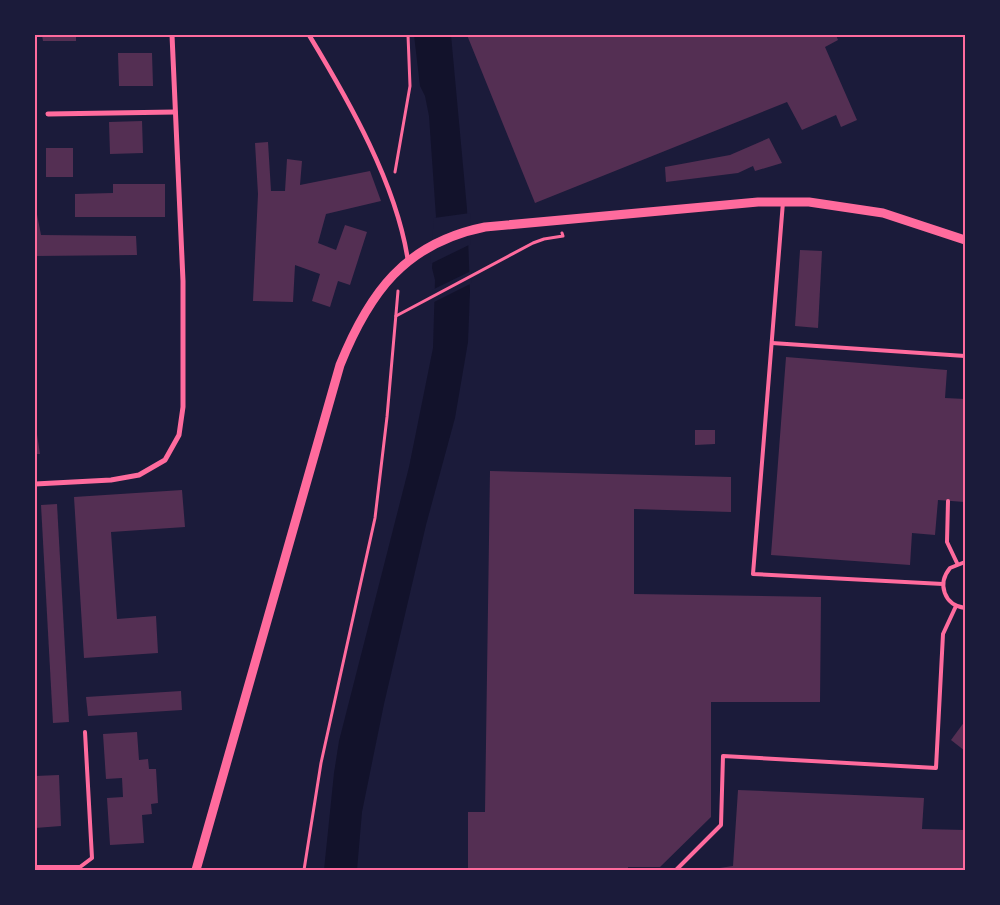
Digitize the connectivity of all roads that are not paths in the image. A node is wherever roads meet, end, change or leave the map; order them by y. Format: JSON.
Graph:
{"nodes":[{"id":1,"x":172,"y":35,"type":"edge"},
{"id":2,"x":309,"y":35,"type":"edge"},
{"id":3,"x":175,"y":112,"type":"junction"},
{"id":4,"x":48,"y":114,"type":"dead end"},
{"id":5,"x":784,"y":201,"type":"junction"},
{"id":6,"x":965,"y":240,"type":"edge"},
{"id":7,"x":411,"y":259,"type":"junction"},
{"id":8,"x":772,"y":344,"type":"junction"},
{"id":9,"x":965,"y":356,"type":"edge"},
{"id":10,"x":35,"y":484,"type":"edge"},
{"id":11,"x":948,"y":501,"type":"dead end"},
{"id":12,"x":965,"y":562,"type":"edge"},
{"id":13,"x":957,"y":563,"type":"junction"},
{"id":14,"x":943,"y":584,"type":"junction"},
{"id":15,"x":956,"y":606,"type":"junction"},
{"id":16,"x":965,"y":608,"type":"edge"},
{"id":17,"x":85,"y":732,"type":"dead end"},
{"id":18,"x":35,"y":867,"type":"edge"},
{"id":19,"x":196,"y":870,"type":"edge"},
{"id":20,"x":676,"y":870,"type":"edge"}],
"edges":[{"from":1,"to":3,"type":"street"},
{"from":2,"to":7,"type":"street"},
{"from":3,"to":4,"type":"street"},
{"from":3,"to":10,"type":"street"},
{"from":5,"to":6,"type":"street"},
{"from":5,"to":7,"type":"street"},
{"from":5,"to":8,"type":"lane"},
{"from":7,"to":19,"type":"street"},
{"from":8,"to":9,"type":"lane"},
{"from":8,"to":14,"type":"lane"},
{"from":11,"to":13,"type":"lane"},
{"from":12,"to":13,"type":"lane"},
{"from":13,"to":14,"type":"lane"},
{"from":14,"to":15,"type":"lane"},
{"from":15,"to":16,"type":"lane"},
{"from":15,"to":20,"type":"lane"},
{"from":17,"to":18,"type":"lane"}]}
